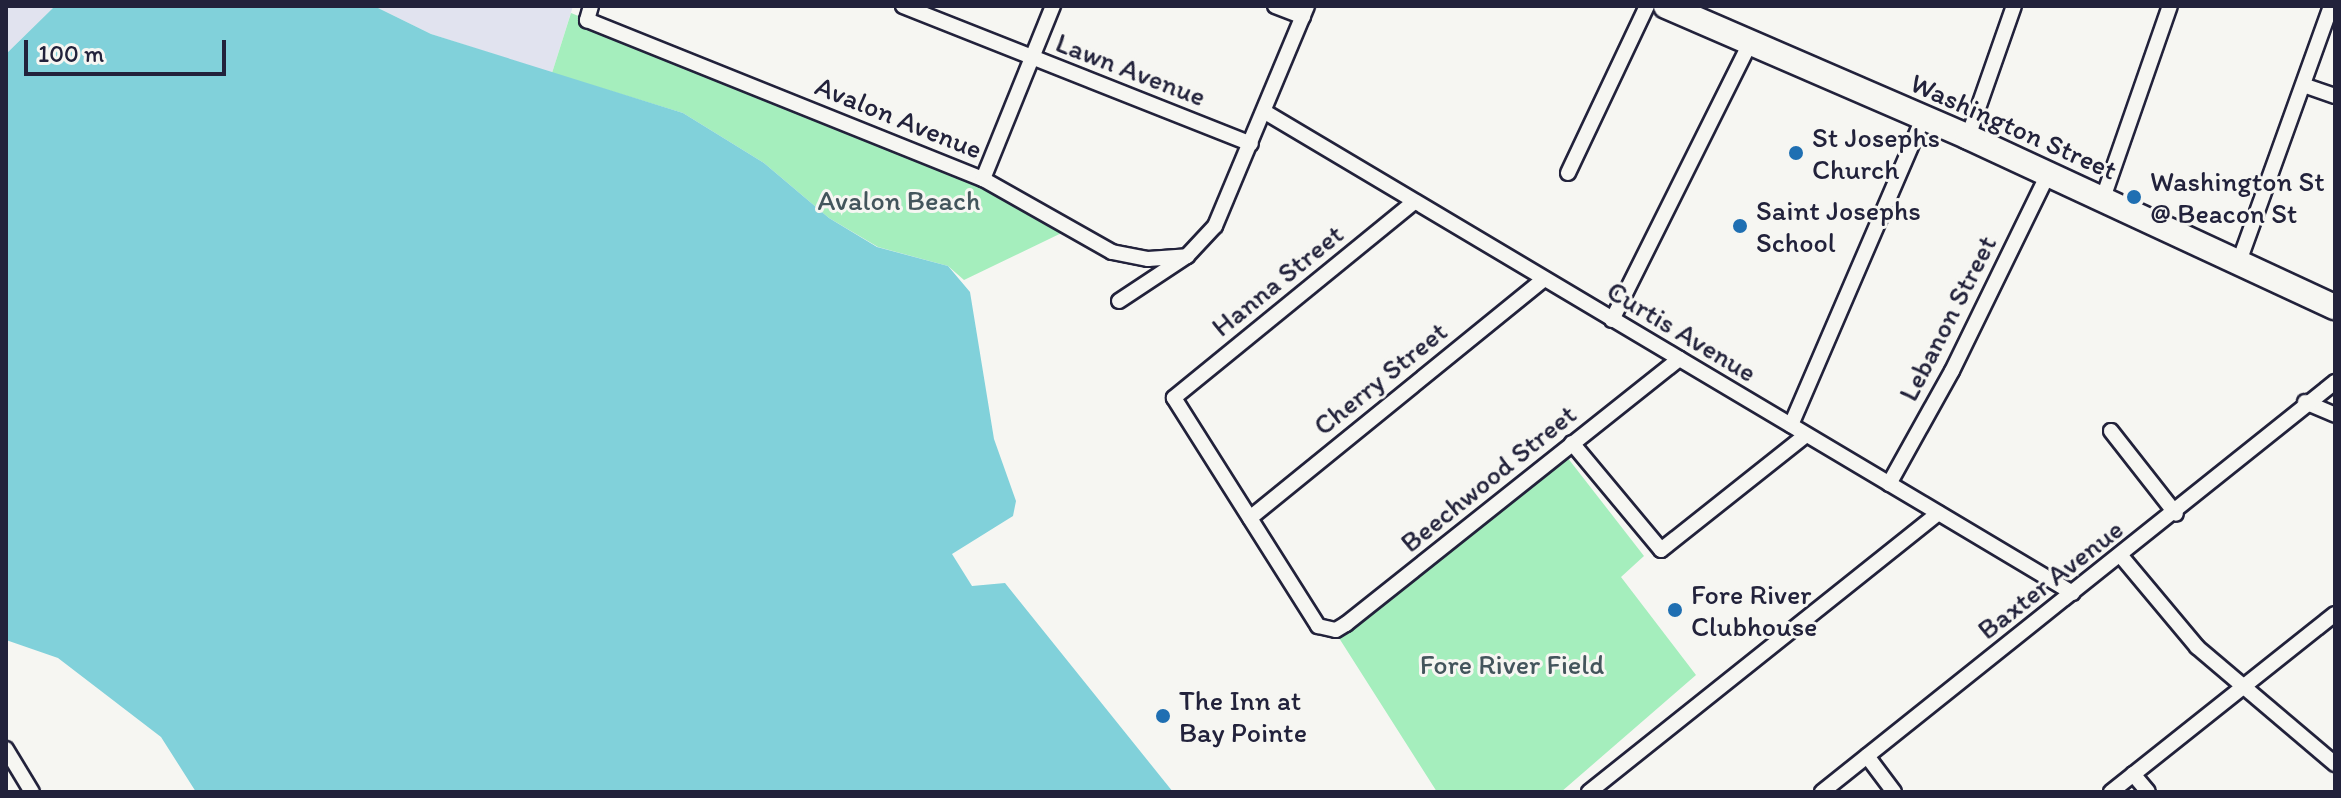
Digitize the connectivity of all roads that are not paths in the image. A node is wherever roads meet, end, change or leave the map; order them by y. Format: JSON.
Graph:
{"nodes":[{"id":1,"x":903,"y":6,"type":"edge"},
{"id":2,"x":1053,"y":6,"type":"edge"},
{"id":3,"x":1275,"y":6,"type":"edge"},
{"id":4,"x":1647,"y":6,"type":"edge"},
{"id":5,"x":1666,"y":6,"type":"edge"},
{"id":6,"x":2014,"y":6,"type":"edge"},
{"id":7,"x":2170,"y":6,"type":"edge"},
{"id":8,"x":2331,"y":6,"type":"edge"},
{"id":9,"x":1305,"y":12,"type":"edge"},
{"id":10,"x":589,"y":13,"type":"edge"},
{"id":11,"x":1750,"y":43,"type":"junction"},
{"id":12,"x":1032,"y":58,"type":"junction"},
{"id":13,"x":2306,"y":86,"type":"junction"},
{"id":14,"x":2335,"y":96,"type":"edge"},
{"id":15,"x":1265,"y":112,"type":"junction"},
{"id":16,"x":1923,"y":118,"type":"junction"},
{"id":17,"x":1968,"y":137,"type":"junction"},
{"id":18,"x":1251,"y":144,"type":"junction"},
{"id":19,"x":1568,"y":173,"type":"dead end"},
{"id":20,"x":2048,"y":174,"type":"junction"},
{"id":21,"x":983,"y":179,"type":"junction"},
{"id":22,"x":2103,"y":198,"type":"junction"},
{"id":23,"x":1414,"y":202,"type":"junction"},
{"id":24,"x":1187,"y":256,"type":"junction"},
{"id":25,"x":2240,"y":259,"type":"junction"},
{"id":26,"x":1544,"y":279,"type":"junction"},
{"id":27,"x":1119,"y":301,"type":"dead end"},
{"id":28,"x":2335,"y":307,"type":"edge"},
{"id":29,"x":1612,"y":320,"type":"junction"},
{"id":30,"x":1679,"y":359,"type":"junction"},
{"id":31,"x":2335,"y":382,"type":"edge"},
{"id":32,"x":2305,"y":402,"type":"junction"},
{"id":33,"x":2335,"y":415,"type":"edge"},
{"id":34,"x":1791,"y":425,"type":"junction"},
{"id":35,"x":2111,"y":431,"type":"dead end"},
{"id":36,"x":1806,"y":435,"type":"junction"},
{"id":37,"x":1572,"y":443,"type":"junction"},
{"id":38,"x":1889,"y":484,"type":"junction"},
{"id":39,"x":1938,"y":513,"type":"junction"},
{"id":40,"x":2176,"y":514,"type":"junction"},
{"id":41,"x":1250,"y":518,"type":"junction"},
{"id":42,"x":2121,"y":556,"type":"junction"},
{"id":43,"x":2073,"y":593,"type":"junction"},
{"id":44,"x":2335,"y":614,"type":"edge"},
{"id":45,"x":2244,"y":686,"type":"junction"},
{"id":46,"x":6,"y":749,"type":"edge"},
{"id":47,"x":1867,"y":756,"type":"junction"},
{"id":48,"x":2335,"y":764,"type":"edge"},
{"id":49,"x":2133,"y":774,"type":"junction"},
{"id":50,"x":32,"y":792,"type":"edge"},
{"id":51,"x":1589,"y":792,"type":"edge"},
{"id":52,"x":1822,"y":792,"type":"edge"},
{"id":53,"x":1894,"y":792,"type":"edge"},
{"id":54,"x":2111,"y":792,"type":"edge"},
{"id":55,"x":2148,"y":792,"type":"edge"}],
"edges":[{"from":1,"to":12,"type":"street","name":"Lawn Avenue"},
{"from":2,"to":12,"type":"street"},
{"from":3,"to":9,"type":"street"},
{"from":4,"to":19,"type":"street"},
{"from":5,"to":11,"type":"main road","name":"Washington Street"},
{"from":6,"to":17,"type":"street"},
{"from":7,"to":22,"type":"street"},
{"from":8,"to":13,"type":"street"},
{"from":9,"to":15,"type":"street"},
{"from":10,"to":21,"type":"street","name":"Avalon Avenue"},
{"from":11,"to":16,"type":"main road","name":"Washington Street"},
{"from":11,"to":29,"type":"street"},
{"from":12,"to":18,"type":"street","name":"Lawn Avenue"},
{"from":12,"to":21,"type":"street"},
{"from":13,"to":14,"type":"street"},
{"from":13,"to":25,"type":"street"},
{"from":15,"to":18,"type":"street"},
{"from":15,"to":23,"type":"street","name":"Curtis Avenue"},
{"from":16,"to":17,"type":"main road","name":"Washington Street"},
{"from":16,"to":34,"type":"street"},
{"from":17,"to":20,"type":"main road","name":"Washington Street"},
{"from":18,"to":24,"type":"street"},
{"from":20,"to":22,"type":"main road","name":"Washington Street"},
{"from":20,"to":38,"type":"street","name":"Lebanon Street"},
{"from":21,"to":24,"type":"street","name":"Avalon Avenue"},
{"from":22,"to":25,"type":"main road","name":"Washington Street"},
{"from":23,"to":26,"type":"street","name":"Curtis Avenue"},
{"from":23,"to":41,"type":"street","name":"Hanna Street"},
{"from":24,"to":27,"type":"street"},
{"from":25,"to":28,"type":"main road","name":"Washington Street"},
{"from":26,"to":29,"type":"street","name":"Curtis Avenue"},
{"from":26,"to":41,"type":"street","name":"Cherry Street"},
{"from":29,"to":30,"type":"street","name":"Curtis Avenue"},
{"from":30,"to":34,"type":"street","name":"Curtis Avenue"},
{"from":30,"to":37,"type":"street","name":"Beechwood Street"},
{"from":31,"to":32,"type":"street","name":"Baxter Avenue"},
{"from":32,"to":33,"type":"street"},
{"from":32,"to":40,"type":"street","name":"Baxter Avenue"},
{"from":34,"to":36,"type":"street","name":"Curtis Avenue"},
{"from":35,"to":40,"type":"street"},
{"from":36,"to":37,"type":"street"},
{"from":36,"to":38,"type":"street","name":"Curtis Avenue"},
{"from":37,"to":41,"type":"street","name":"Beechwood Street"},
{"from":38,"to":39,"type":"street","name":"Curtis Avenue"},
{"from":39,"to":43,"type":"street","name":"Curtis Avenue"},
{"from":39,"to":51,"type":"street"},
{"from":40,"to":42,"type":"street","name":"Baxter Avenue"},
{"from":42,"to":43,"type":"street","name":"Baxter Avenue"},
{"from":42,"to":45,"type":"street"},
{"from":43,"to":47,"type":"street","name":"Baxter Avenue"},
{"from":44,"to":45,"type":"street"},
{"from":45,"to":48,"type":"street"},
{"from":45,"to":49,"type":"street"},
{"from":46,"to":50,"type":"street"},
{"from":47,"to":52,"type":"street","name":"Baxter Avenue"},
{"from":47,"to":53,"type":"street"},
{"from":49,"to":54,"type":"street"},
{"from":49,"to":55,"type":"street"}]}
